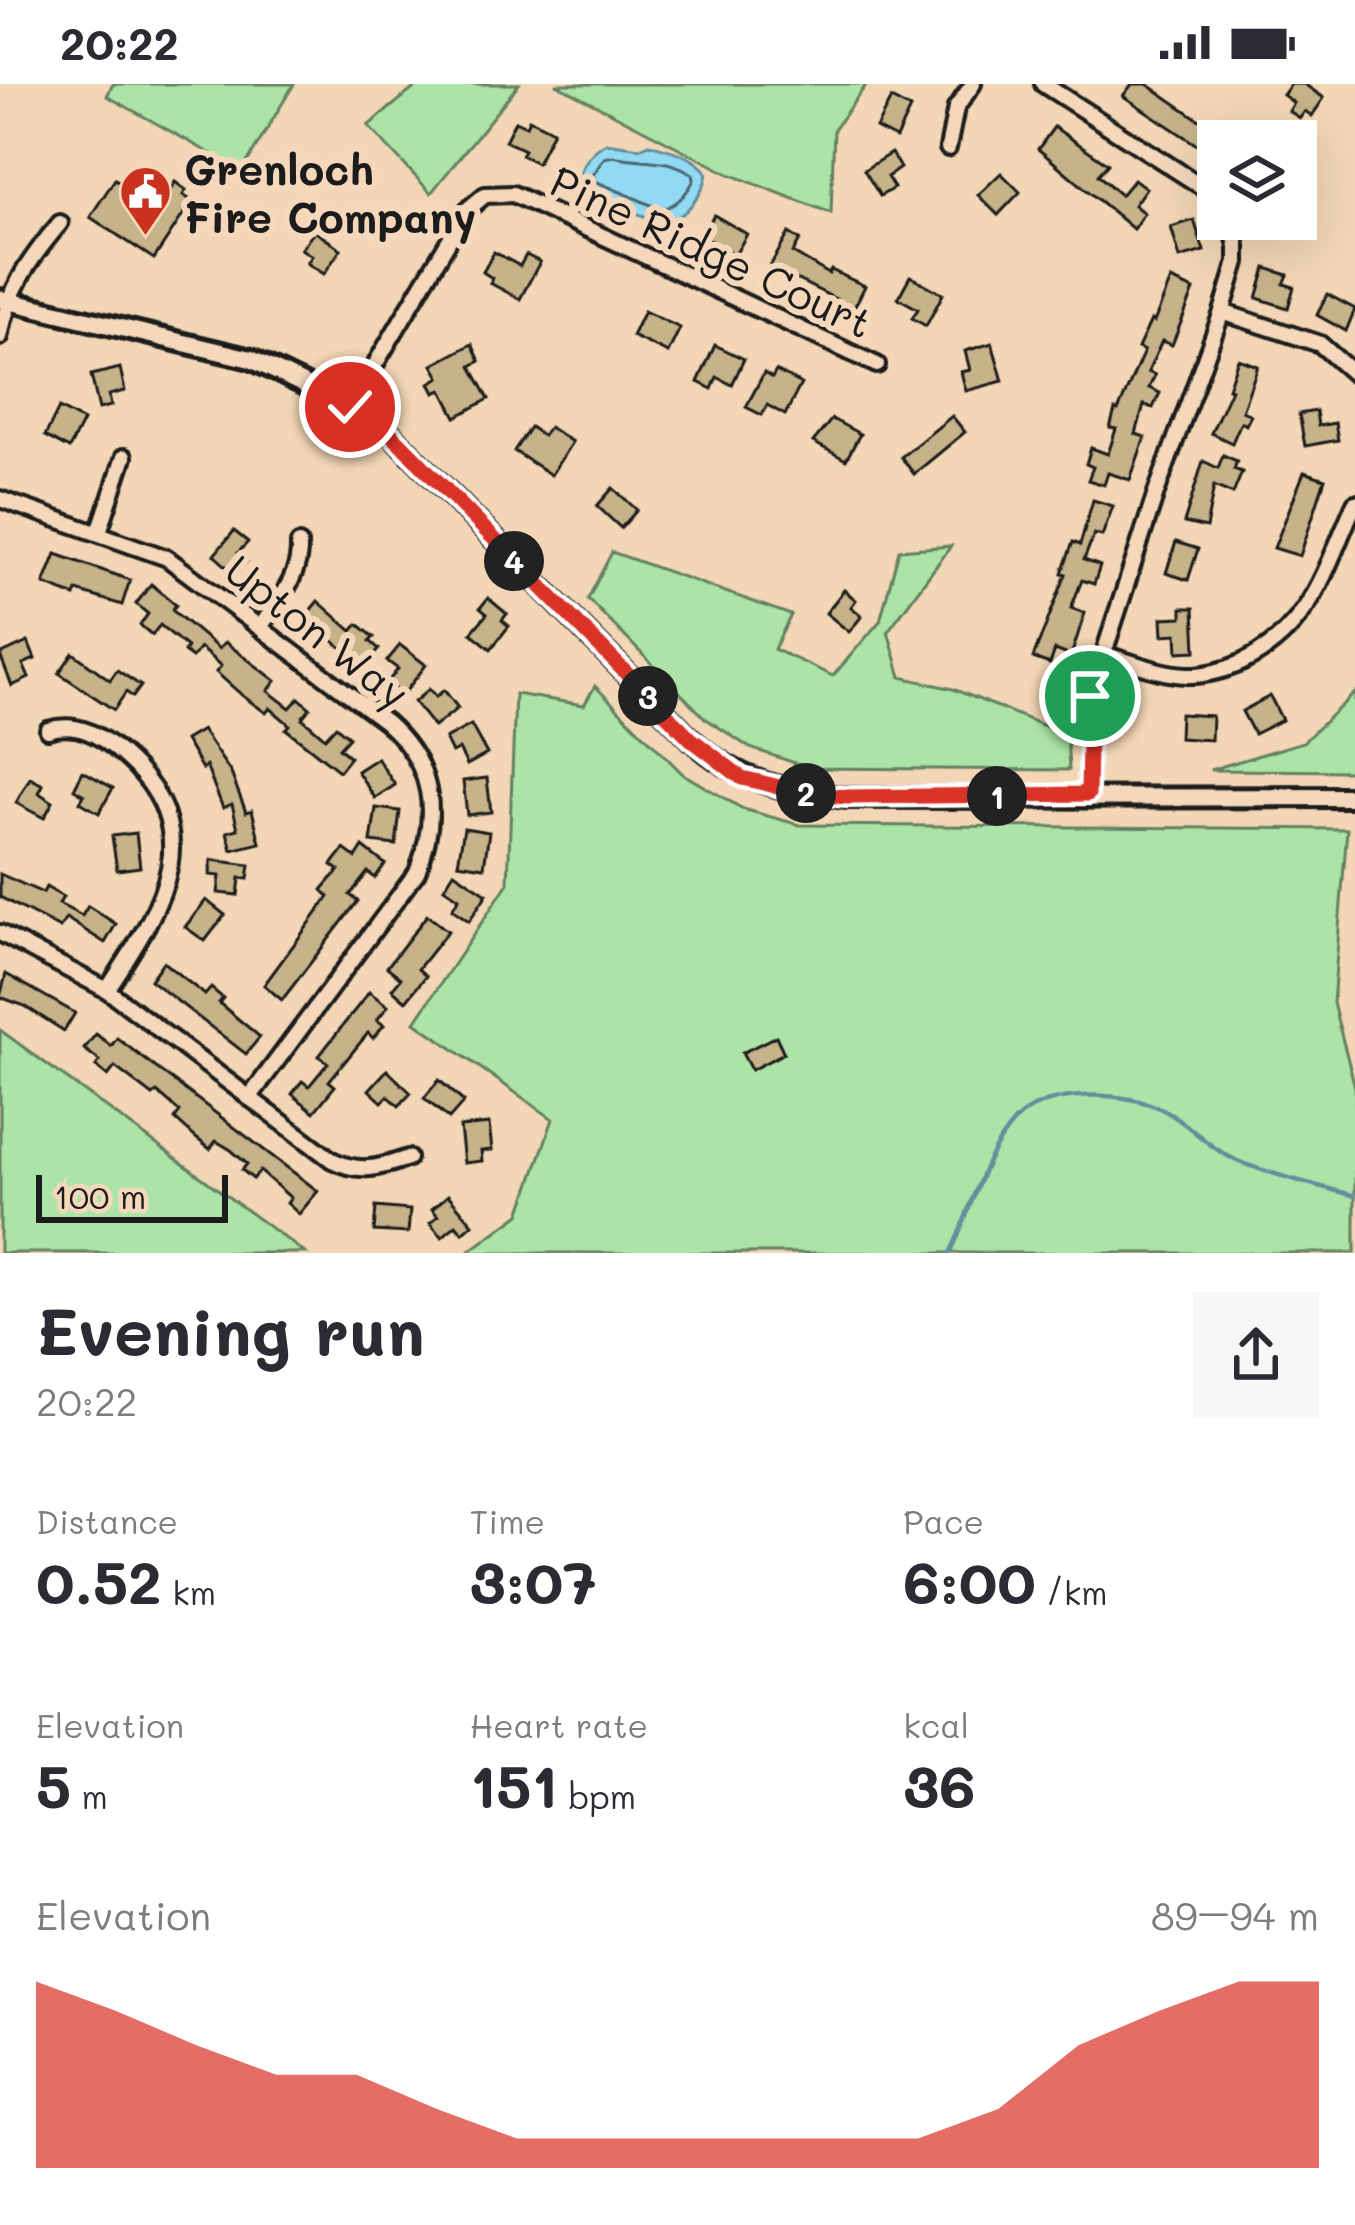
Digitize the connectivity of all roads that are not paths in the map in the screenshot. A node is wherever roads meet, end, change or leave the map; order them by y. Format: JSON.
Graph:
{"nodes":[{"id":1,"x":973,"y":84,"type":"edge"},
{"id":2,"x":1043,"y":84,"type":"edge"},
{"id":3,"x":948,"y":148,"type":"dead end"},
{"id":4,"x":1197,"y":183,"type":"edge"},
{"id":5,"x":60,"y":223,"type":"dead end"},
{"id":6,"x":1235,"y":240,"type":"edge"},
{"id":7,"x":3,"y":300,"type":"edge"},
{"id":8,"x":1222,"y":312,"type":"junction"},
{"id":9,"x":0,"y":337,"type":"edge"},
{"id":10,"x":877,"y":365,"type":"dead end"},
{"id":11,"x":1355,"y":375,"type":"edge"},
{"id":12,"x":350,"y":407,"type":"junction"},
{"id":13,"x":124,"y":457,"type":"dead end"},
{"id":14,"x":0,"y":499,"type":"edge"},
{"id":15,"x":1355,"y":503,"type":"edge"},
{"id":16,"x":99,"y":532,"type":"junction"},
{"id":17,"x":299,"y":544,"type":"dead end"},
{"id":18,"x":261,"y":626,"type":"junction"},
{"id":19,"x":1106,"y":655,"type":"junction"},
{"id":20,"x":48,"y":730,"type":"dead end"},
{"id":21,"x":1088,"y":794,"type":"junction"},
{"id":22,"x":1355,"y":797,"type":"edge"},
{"id":23,"x":0,"y":933,"type":"edge"},
{"id":24,"x":107,"y":990,"type":"junction"},
{"id":25,"x":249,"y":1098,"type":"junction"},
{"id":26,"x":408,"y":1157,"type":"dead end"}],
"edges":[{"from":1,"to":3,"type":"street"},
{"from":2,"to":4,"type":"street"},
{"from":5,"to":7,"type":"street"},
{"from":6,"to":8,"type":"street"},
{"from":7,"to":9,"type":"street"},
{"from":7,"to":12,"type":"main road"},
{"from":8,"to":11,"type":"street"},
{"from":8,"to":19,"type":"street"},
{"from":10,"to":12,"type":"street","name":"Pine Ridge Court"},
{"from":12,"to":21,"type":"main road"},
{"from":13,"to":16,"type":"street"},
{"from":14,"to":16,"type":"street","name":"Upton Way"},
{"from":15,"to":19,"type":"street"},
{"from":16,"to":18,"type":"street","name":"Upton Way"},
{"from":17,"to":18,"type":"street"},
{"from":18,"to":25,"type":"street","name":"Upton Way"},
{"from":19,"to":21,"type":"street"},
{"from":20,"to":24,"type":"street"},
{"from":21,"to":22,"type":"main road"},
{"from":23,"to":24,"type":"street"},
{"from":24,"to":25,"type":"street"},
{"from":25,"to":26,"type":"street"}]}
